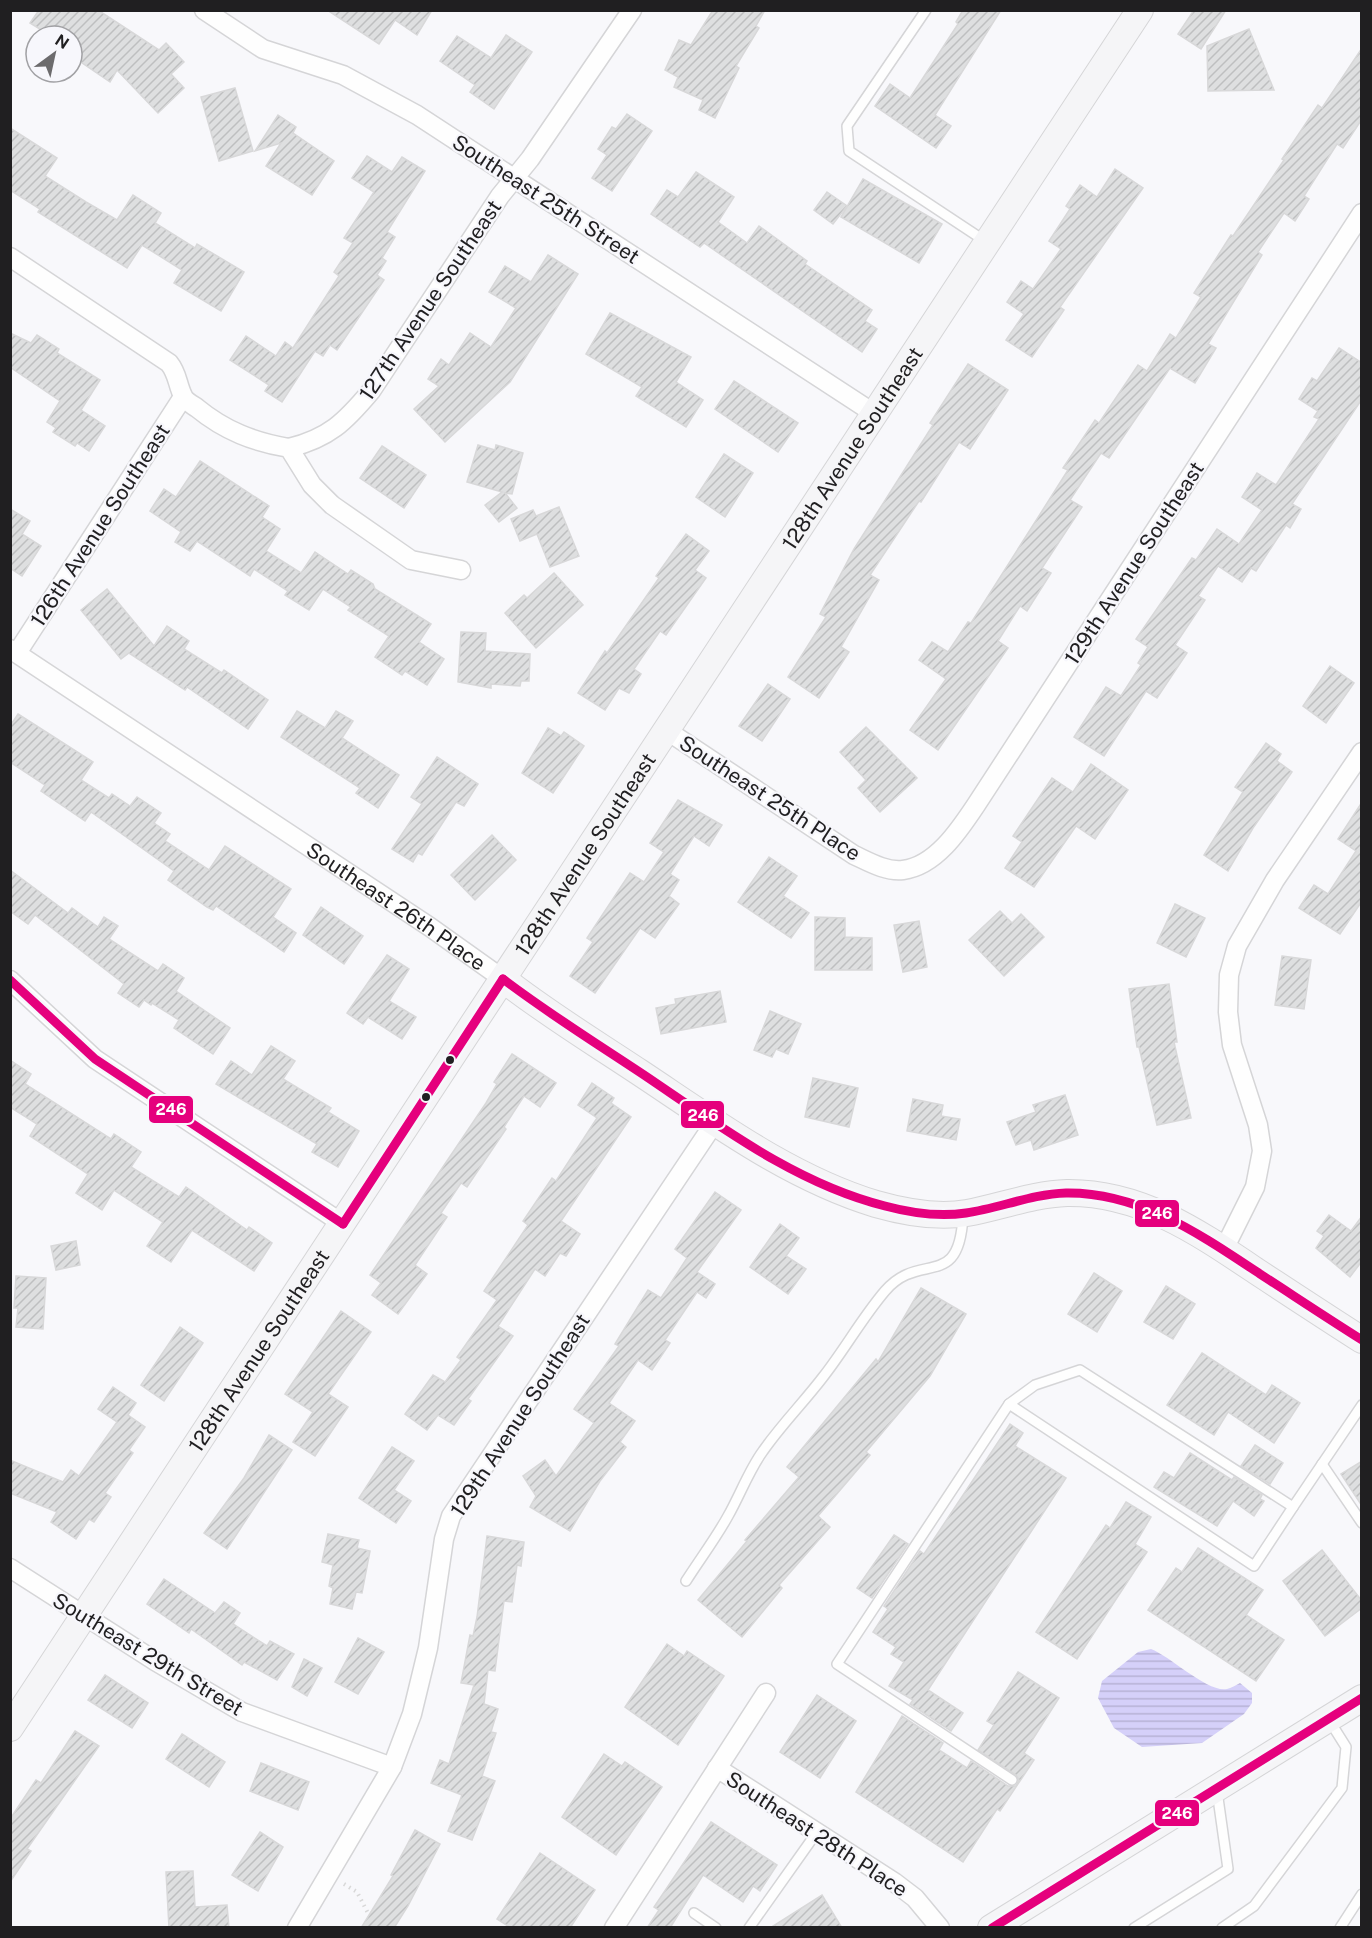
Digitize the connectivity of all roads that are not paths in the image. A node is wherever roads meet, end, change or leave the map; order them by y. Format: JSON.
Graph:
{"nodes":[{"id":1,"x":204,"y":10,"type":"edge"},
{"id":2,"x":632,"y":10,"type":"edge"},
{"id":3,"x":926,"y":10,"type":"edge"},
{"id":4,"x":1140,"y":10,"type":"edge"},
{"id":5,"x":514,"y":179,"type":"junction"},
{"id":6,"x":1362,"y":213,"type":"edge"},
{"id":7,"x":988,"y":244,"type":"junction"},
{"id":8,"x":10,"y":257,"type":"edge"},
{"id":9,"x":183,"y":397,"type":"junction"},
{"id":10,"x":876,"y":414,"type":"junction"},
{"id":11,"x":290,"y":448,"type":"junction"},
{"id":12,"x":461,"y":570,"type":"dead end"},
{"id":13,"x":14,"y":650,"type":"edge"},
{"id":14,"x":666,"y":730,"type":"junction"},
{"id":15,"x":1362,"y":752,"type":"edge"},
{"id":16,"x":875,"y":865,"type":"joint"},
{"id":17,"x":503,"y":979,"type":"junction"},
{"id":18,"x":10,"y":980,"type":"edge"},
{"id":19,"x":715,"y":1122,"type":"junction"},
{"id":20,"x":964,"y":1213,"type":"junction"},
{"id":21,"x":343,"y":1224,"type":"junction"},
{"id":22,"x":1224,"y":1249,"type":"junction"},
{"id":23,"x":1362,"y":1340,"type":"edge"},
{"id":24,"x":1009,"y":1404,"type":"junction"},
{"id":25,"x":1362,"y":1405,"type":"edge"},
{"id":26,"x":1322,"y":1464,"type":"junction"},
{"id":27,"x":1293,"y":1507,"type":"junction"},
{"id":28,"x":1362,"y":1523,"type":"edge"},
{"id":29,"x":10,"y":1568,"type":"edge"},
{"id":30,"x":686,"y":1581,"type":"dead end"},
{"id":31,"x":84,"y":1617,"type":"junction"},
{"id":32,"x":766,"y":1693,"type":"dead end"},
{"id":33,"x":1362,"y":1698,"type":"edge"},
{"id":34,"x":1329,"y":1719,"type":"junction"},
{"id":35,"x":10,"y":1728,"type":"edge"},
{"id":36,"x":392,"y":1767,"type":"junction"},
{"id":37,"x":717,"y":1768,"type":"junction"},
{"id":38,"x":1012,"y":1780,"type":"dead end"},
{"id":39,"x":1217,"y":1789,"type":"junction"},
{"id":40,"x":817,"y":1832,"type":"junction"},
{"id":41,"x":1362,"y":1894,"type":"edge"},
{"id":42,"x":694,"y":1913,"type":"dead end"},
{"id":43,"x":992,"y":1927,"type":"edge"},
{"id":44,"x":297,"y":1928,"type":"edge"},
{"id":45,"x":614,"y":1928,"type":"edge"},
{"id":46,"x":716,"y":1928,"type":"edge"},
{"id":47,"x":749,"y":1928,"type":"edge"},
{"id":48,"x":940,"y":1928,"type":"edge"},
{"id":49,"x":1134,"y":1928,"type":"edge"},
{"id":50,"x":1222,"y":1928,"type":"edge"},
{"id":51,"x":1340,"y":1928,"type":"edge"}],
"edges":[{"from":1,"to":5,"type":"street","name":"Southeast 25th Street"},
{"from":2,"to":5,"type":"street","name":"127th Avenue Southeast"},
{"from":3,"to":7,"type":"lane"},
{"from":4,"to":7,"type":"street","name":"128th Avenue Southeast"},
{"from":5,"to":10,"type":"street","name":"Southeast 25th Street"},
{"from":5,"to":11,"type":"street","name":"127th Avenue Southeast"},
{"from":6,"to":16,"type":"street","name":"129th Avenue Southeast"},
{"from":7,"to":10,"type":"street","name":"128th Avenue Southeast"},
{"from":8,"to":9,"type":"street"},
{"from":9,"to":11,"type":"street"},
{"from":9,"to":13,"type":"street","name":"126th Avenue Southeast"},
{"from":10,"to":14,"type":"street","name":"128th Avenue Southeast"},
{"from":11,"to":12,"type":"street"},
{"from":13,"to":17,"type":"street","name":"Southeast 26th Place"},
{"from":14,"to":16,"type":"street","name":"Southeast 25th Place"},
{"from":14,"to":17,"type":"street","name":"128th Avenue Southeast"},
{"from":15,"to":22,"type":"street"},
{"from":17,"to":19,"type":"street","name":"Southeast 26th Place"},
{"from":17,"to":21,"type":"street","name":"128th Avenue Southeast"},
{"from":18,"to":21,"type":"street"},
{"from":19,"to":20,"type":"street","name":"Southeast 26th Place"},
{"from":19,"to":36,"type":"street","name":"129th Avenue Southeast"},
{"from":20,"to":22,"type":"street","name":"Southeast 26th Place"},
{"from":20,"to":30,"type":"lane"},
{"from":21,"to":31,"type":"street","name":"128th Avenue Southeast"},
{"from":22,"to":23,"type":"street","name":"Southeast 26th Place"},
{"from":24,"to":27,"type":"lane"},
{"from":24,"to":27,"type":"lane"},
{"from":24,"to":38,"type":"lane"},
{"from":25,"to":26,"type":"lane"},
{"from":26,"to":27,"type":"lane"},
{"from":26,"to":28,"type":"lane"},
{"from":29,"to":31,"type":"street","name":"Southeast 29th Street"},
{"from":31,"to":35,"type":"street","name":"128th Avenue Southeast"},
{"from":31,"to":36,"type":"street","name":"Southeast 29th Street"},
{"from":32,"to":37,"type":"street"},
{"from":33,"to":34,"type":"street"},
{"from":34,"to":39,"type":"street"},
{"from":34,"to":50,"type":"lane"},
{"from":36,"to":44,"type":"street","name":"129th Avenue Southeast"},
{"from":37,"to":40,"type":"street","name":"Southeast 28th Place"},
{"from":37,"to":45,"type":"street"},
{"from":39,"to":43,"type":"street"},
{"from":39,"to":49,"type":"lane"},
{"from":40,"to":47,"type":"lane"},
{"from":40,"to":48,"type":"street","name":"Southeast 28th Place"},
{"from":41,"to":51,"type":"lane"},
{"from":42,"to":46,"type":"lane"}]}
